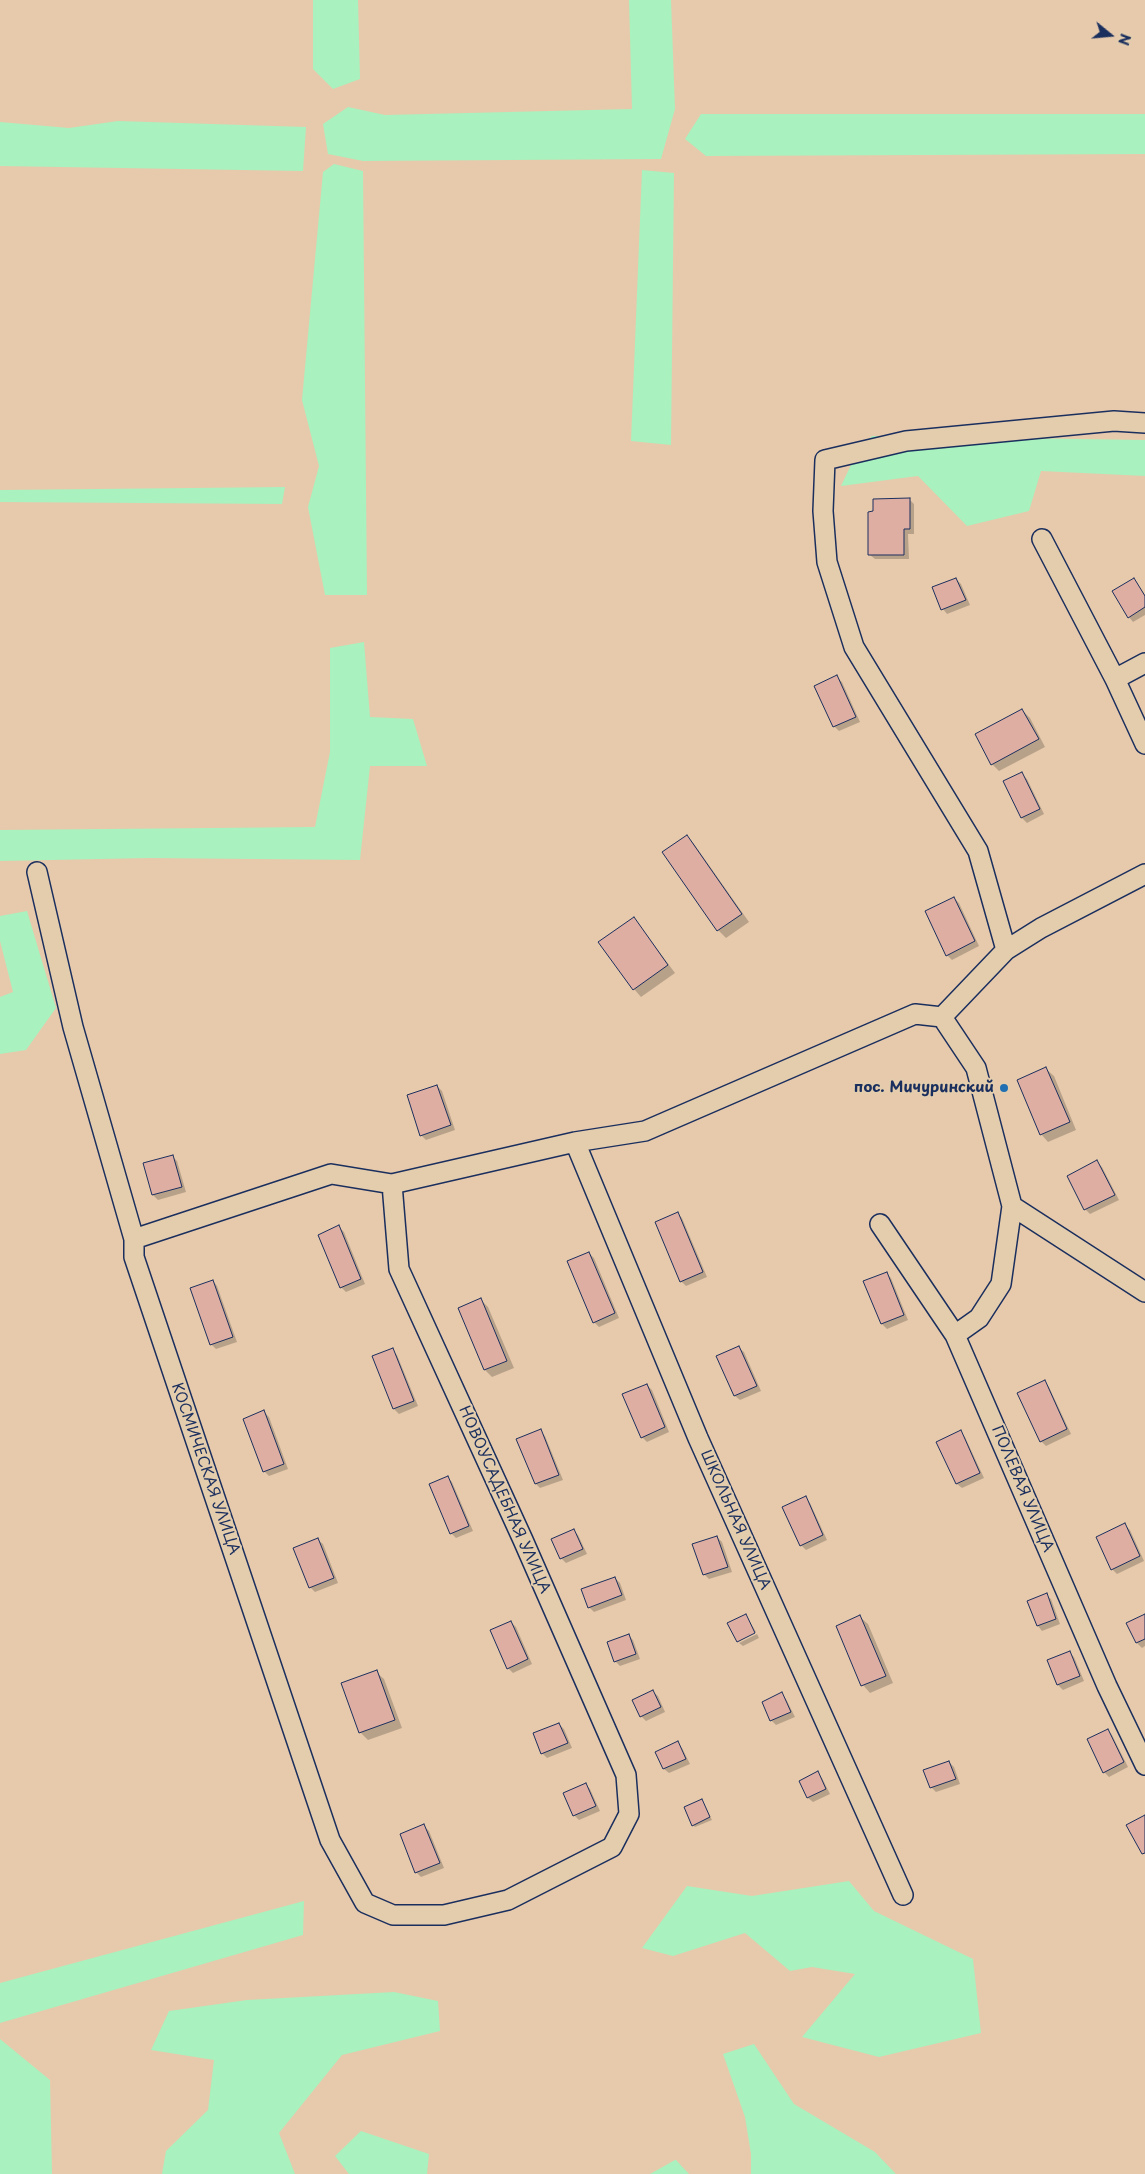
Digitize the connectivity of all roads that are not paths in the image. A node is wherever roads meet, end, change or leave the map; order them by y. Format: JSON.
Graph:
{"nodes":[{"id":1,"x":1145,"y":423,"type":"edge"},
{"id":2,"x":1042,"y":538,"type":"dead end"},
{"id":3,"x":1145,"y":663,"type":"edge"},
{"id":4,"x":1115,"y":679,"type":"junction"},
{"id":5,"x":1145,"y":744,"type":"edge"},
{"id":6,"x":36,"y":872,"type":"dead end"},
{"id":7,"x":1145,"y":874,"type":"edge"},
{"id":8,"x":1006,"y":950,"type":"junction"},
{"id":9,"x":942,"y":1017,"type":"junction"},
{"id":10,"x":575,"y":1142,"type":"junction"},
{"id":11,"x":392,"y":1184,"type":"junction"},
{"id":12,"x":1012,"y":1206,"type":"junction"},
{"id":13,"x":880,"y":1224,"type":"dead end"},
{"id":14,"x":134,"y":1239,"type":"junction"},
{"id":15,"x":1145,"y":1292,"type":"edge"},
{"id":16,"x":955,"y":1335,"type":"junction"},
{"id":17,"x":1145,"y":1765,"type":"edge"},
{"id":18,"x":903,"y":1895,"type":"dead end"},
{"id":19,"x":365,"y":1903,"type":"joint"}],
"edges":[{"from":1,"to":8,"type":"street"},
{"from":2,"to":4,"type":"street"},
{"from":3,"to":4,"type":"street"},
{"from":4,"to":5,"type":"street"},
{"from":6,"to":14,"type":"street","name":"КОСМИЧЕСКАЯ УЛИЦА"},
{"from":7,"to":8,"type":"street"},
{"from":8,"to":9,"type":"street"},
{"from":9,"to":10,"type":"street"},
{"from":9,"to":12,"type":"street"},
{"from":10,"to":11,"type":"street"},
{"from":10,"to":18,"type":"street","name":"ШКОЛЬНАЯ УЛИЦА"},
{"from":11,"to":14,"type":"street"},
{"from":11,"to":19,"type":"street","name":"НОВОУСАДЕБНАЯ УЛИЦА"},
{"from":12,"to":15,"type":"street"},
{"from":12,"to":16,"type":"street"},
{"from":13,"to":16,"type":"street","name":"ПОЛЕВАЯ УЛИЦА"},
{"from":14,"to":19,"type":"street","name":"КОСМИЧЕСКАЯ УЛИЦА"},
{"from":16,"to":17,"type":"street","name":"ПОЛЕВАЯ УЛИЦА"}]}
